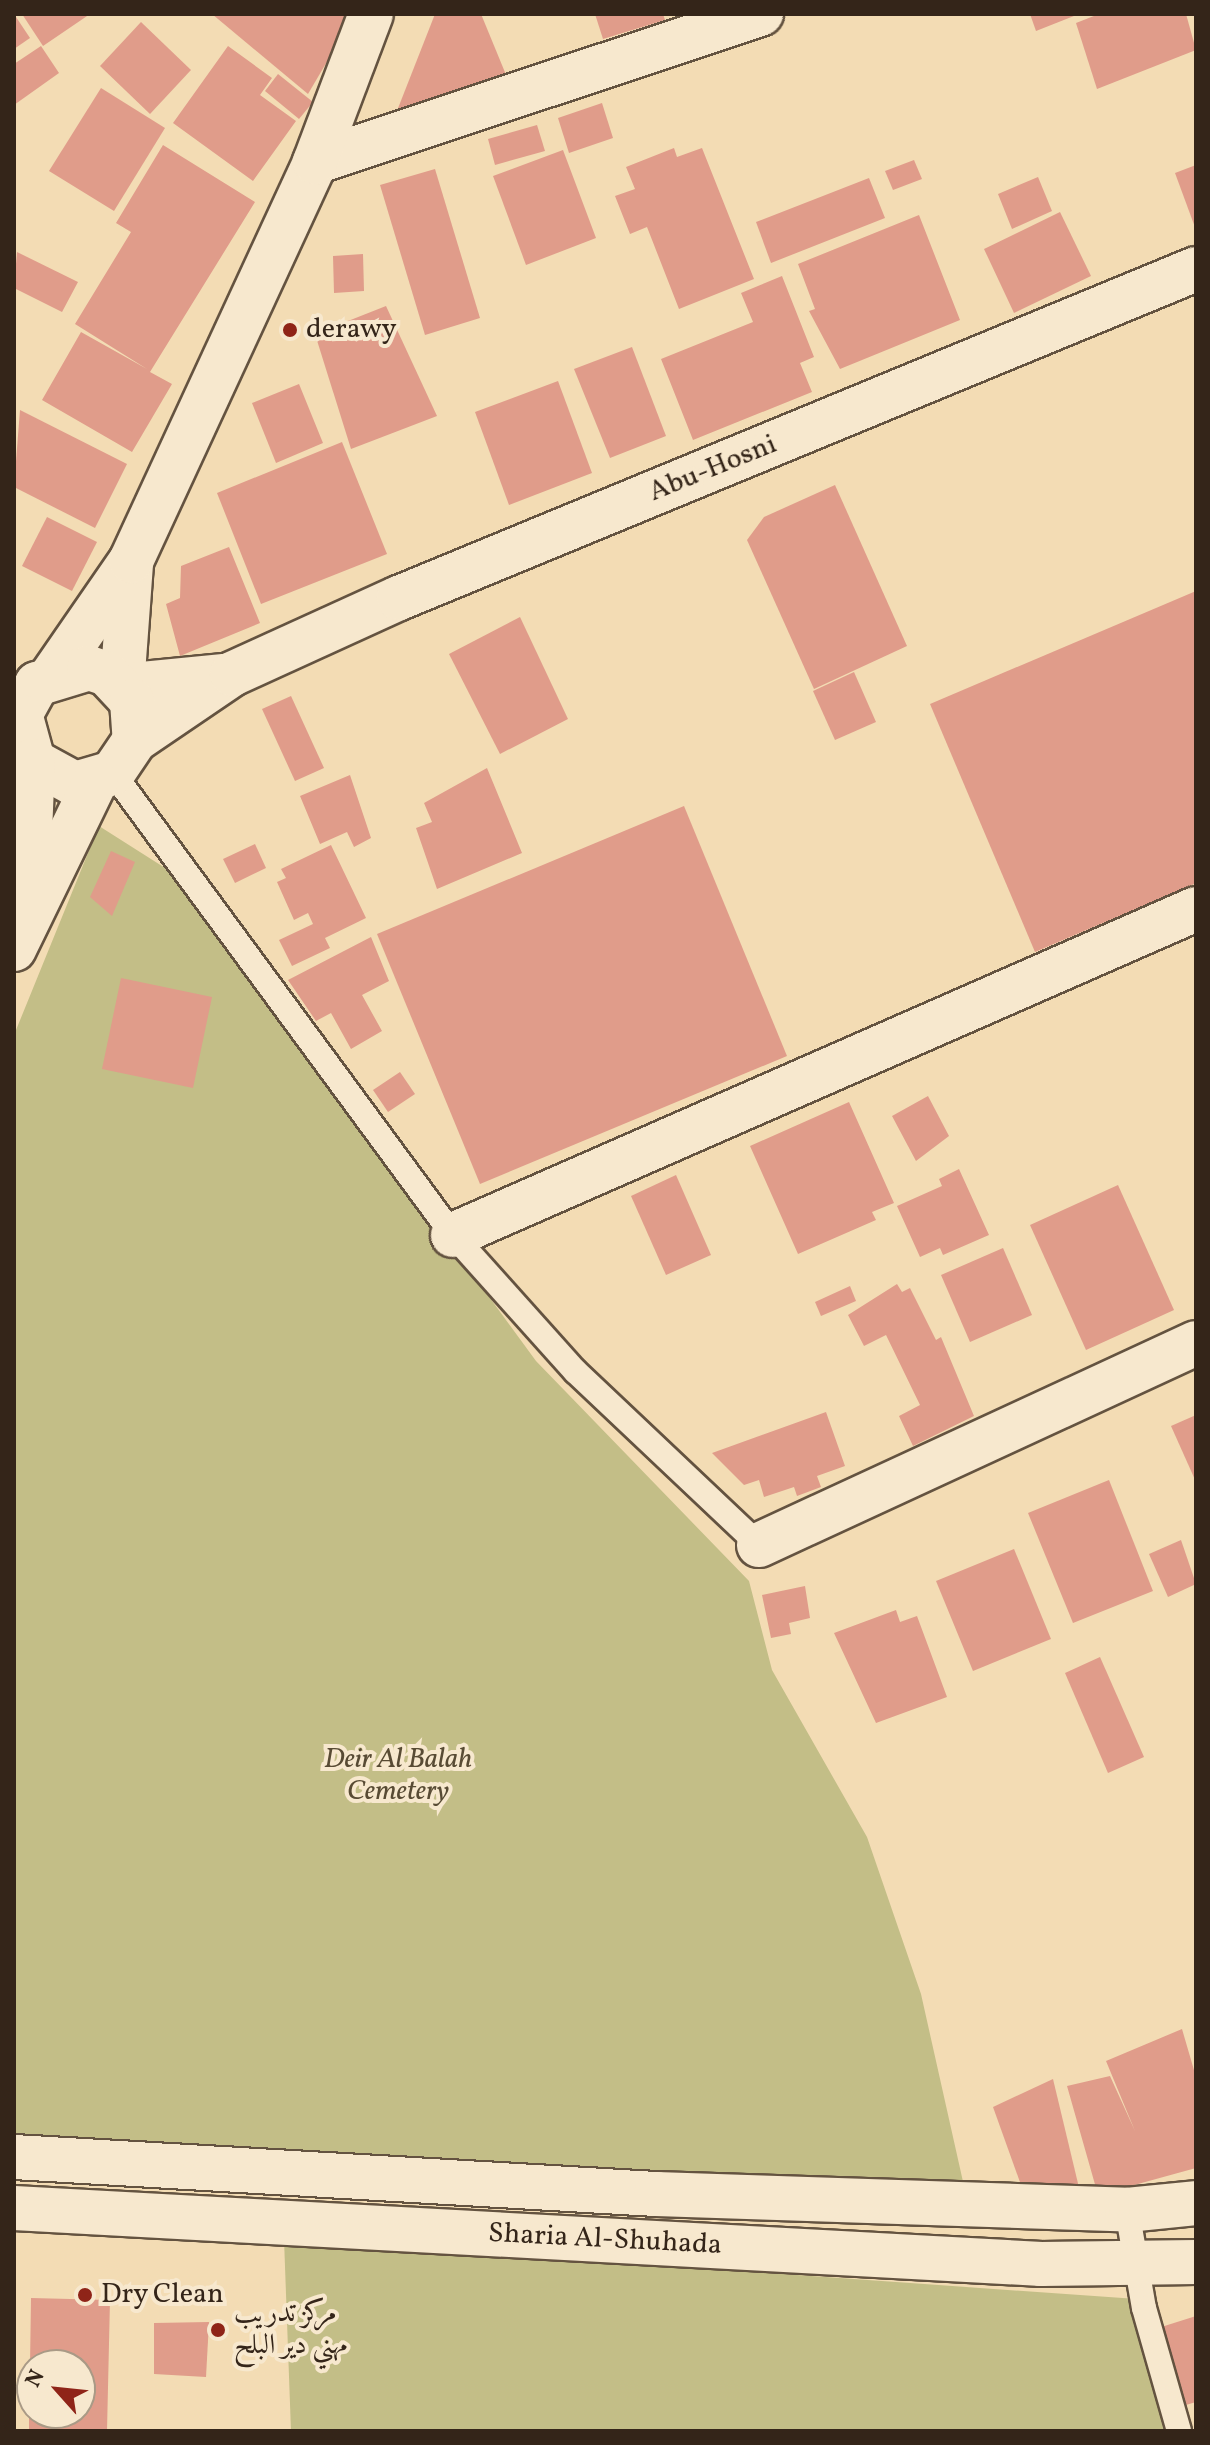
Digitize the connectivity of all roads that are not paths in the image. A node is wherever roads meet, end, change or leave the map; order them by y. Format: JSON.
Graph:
{"nodes":[{"id":1,"x":371,"y":14,"type":"edge"},
{"id":2,"x":761,"y":14,"type":"edge"},
{"id":3,"x":315,"y":162,"type":"junction"},
{"id":4,"x":1196,"y":269,"type":"edge"},
{"id":5,"x":131,"y":561,"type":"junction"},
{"id":6,"x":53,"y":674,"type":"junction"},
{"id":7,"x":232,"y":674,"type":"junction"},
{"id":8,"x":122,"y":686,"type":"junction"},
{"id":9,"x":20,"y":743,"type":"edge"},
{"id":10,"x":114,"y":765,"type":"junction"},
{"id":11,"x":1196,"y":909,"type":"edge"},
{"id":12,"x":20,"y":934,"type":"edge"},
{"id":13,"x":453,"y":1235,"type":"junction"},
{"id":14,"x":1196,"y":1343,"type":"edge"},
{"id":15,"x":759,"y":1545,"type":"joint"},
{"id":16,"x":14,"y":2157,"type":"edge"},
{"id":17,"x":1196,"y":2203,"type":"edge"},
{"id":18,"x":14,"y":2208,"type":"edge"},
{"id":19,"x":1127,"y":2210,"type":"junction"},
{"id":20,"x":1196,"y":2262,"type":"edge"},
{"id":21,"x":1142,"y":2266,"type":"junction"},
{"id":22,"x":1179,"y":2431,"type":"edge"}],
"edges":[{"from":1,"to":3,"type":"street"},
{"from":2,"to":3,"type":"street"},
{"from":3,"to":5,"type":"street"},
{"from":4,"to":7,"type":"street","name":"Abu-Hosni"},
{"from":5,"to":6,"type":"street"},
{"from":5,"to":8,"type":"street"},
{"from":6,"to":8,"type":"street"},
{"from":6,"to":9,"type":"street"},
{"from":7,"to":8,"type":"street","name":"Abu-Hosni"},
{"from":7,"to":10,"type":"street","name":"Abu-Hosni"},
{"from":8,"to":10,"type":"street"},
{"from":9,"to":10,"type":"street"},
{"from":9,"to":12,"type":"street"},
{"from":10,"to":12,"type":"street"},
{"from":10,"to":13,"type":"lane"},
{"from":11,"to":13,"type":"street"},
{"from":13,"to":15,"type":"lane"},
{"from":14,"to":15,"type":"street"},
{"from":16,"to":19,"type":"street","name":"Sharia Al-Shuhada"},
{"from":17,"to":19,"type":"street","name":"Sharia Al-Shuhada"},
{"from":18,"to":21,"type":"street","name":"Sharia Al-Shuhada"},
{"from":19,"to":21,"type":"lane"},
{"from":20,"to":21,"type":"street","name":"Sharia Al-Shuhada"},
{"from":21,"to":22,"type":"lane"}]}
